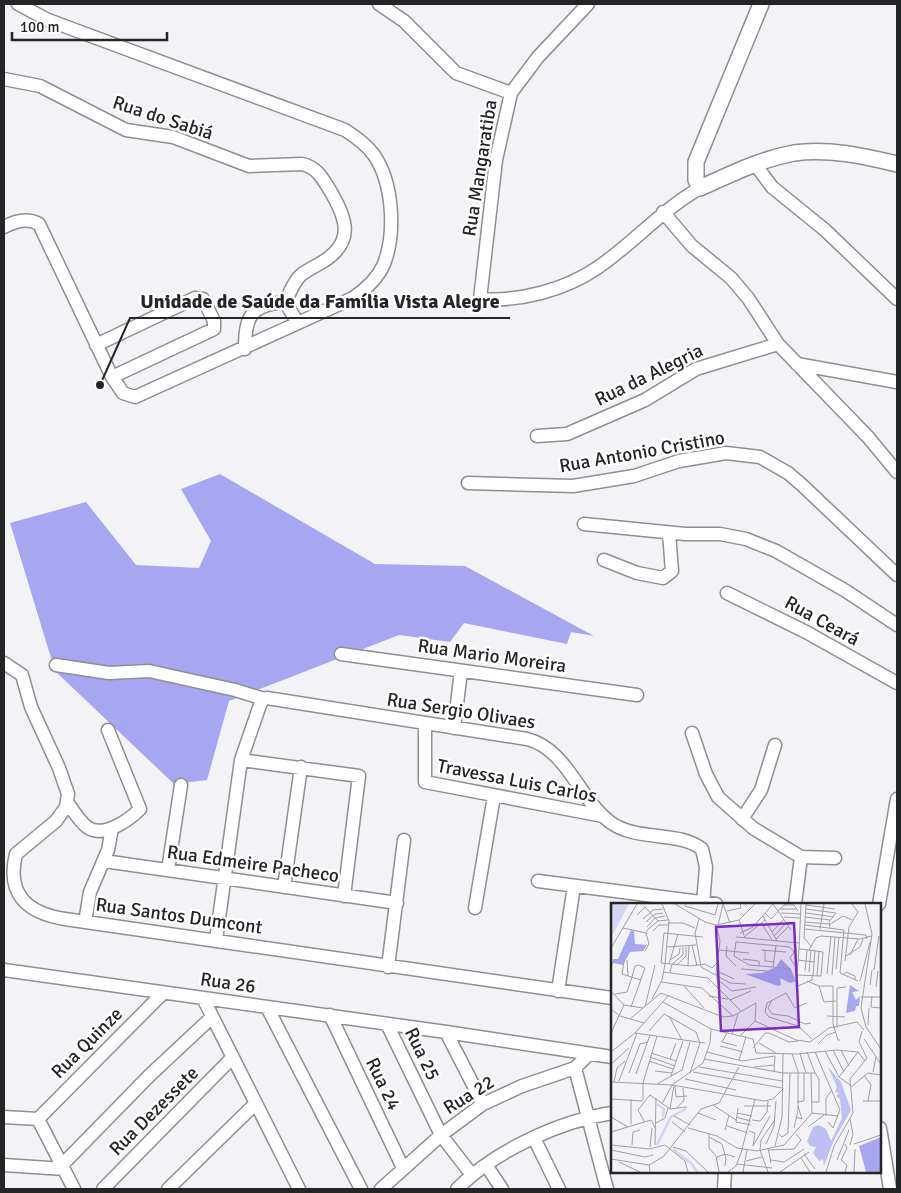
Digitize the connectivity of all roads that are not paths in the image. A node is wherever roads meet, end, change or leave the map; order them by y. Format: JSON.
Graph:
{"nodes":[{"id":1,"x":18,"y":4,"type":"edge"},
{"id":2,"x":379,"y":4,"type":"edge"},
{"id":3,"x":588,"y":4,"type":"edge"},
{"id":4,"x":761,"y":4,"type":"edge"},
{"id":5,"x":4,"y":79,"type":"edge"},
{"id":6,"x":17,"y":83,"type":"junction"},
{"id":7,"x":4,"y":89,"type":"edge"},
{"id":8,"x":511,"y":93,"type":"junction"},
{"id":9,"x":754,"y":164,"type":"junction"},
{"id":10,"x":897,"y":164,"type":"edge"},
{"id":11,"x":700,"y":188,"type":"junction"},
{"id":12,"x":663,"y":212,"type":"junction"},
{"id":13,"x":4,"y":227,"type":"edge"},
{"id":14,"x":897,"y":299,"type":"edge"},
{"id":15,"x":286,"y":302,"type":"junction"},
{"id":16,"x":298,"y":323,"type":"junction"},
{"id":17,"x":778,"y":344,"type":"junction"},
{"id":18,"x":96,"y":345,"type":"junction"},
{"id":19,"x":245,"y":349,"type":"junction"},
{"id":20,"x":797,"y":364,"type":"junction"},
{"id":21,"x":112,"y":377,"type":"junction"},
{"id":22,"x":897,"y":382,"type":"edge"},
{"id":23,"x":537,"y":436,"type":"dead end"},
{"id":24,"x":897,"y":472,"type":"edge"},
{"id":25,"x":468,"y":483,"type":"dead end"},
{"id":26,"x":584,"y":524,"type":"dead end"},
{"id":27,"x":669,"y":533,"type":"junction"},
{"id":28,"x":604,"y":560,"type":"dead end"},
{"id":29,"x":897,"y":575,"type":"edge"},
{"id":30,"x":727,"y":593,"type":"dead end"},
{"id":31,"x":897,"y":625,"type":"edge"},
{"id":32,"x":341,"y":654,"type":"dead end"},
{"id":33,"x":4,"y":662,"type":"edge"},
{"id":34,"x":56,"y":666,"type":"dead end"},
{"id":35,"x":461,"y":670,"type":"junction"},
{"id":36,"x":897,"y":683,"type":"edge"},
{"id":37,"x":637,"y":695,"type":"dead end"},
{"id":38,"x":264,"y":699,"type":"junction"},
{"id":39,"x":425,"y":724,"type":"junction"},
{"id":40,"x":454,"y":728,"type":"junction"},
{"id":41,"x":108,"y":730,"type":"dead end"},
{"id":42,"x":692,"y":733,"type":"dead end"},
{"id":43,"x":775,"y":745,"type":"dead end"},
{"id":44,"x":240,"y":760,"type":"junction"},
{"id":45,"x":301,"y":767,"type":"junction"},
{"id":46,"x":181,"y":785,"type":"dead end"},
{"id":47,"x":494,"y":796,"type":"junction"},
{"id":48,"x":897,"y":799,"type":"edge"},
{"id":49,"x":67,"y":802,"type":"junction"},
{"id":50,"x":603,"y":816,"type":"junction"},
{"id":51,"x":742,"y":818,"type":"junction"},
{"id":52,"x":112,"y":828,"type":"junction"},
{"id":53,"x":404,"y":840,"type":"dead end"},
{"id":54,"x":801,"y":857,"type":"junction"},
{"id":55,"x":835,"y":858,"type":"dead end"},
{"id":56,"x":104,"y":861,"type":"junction"},
{"id":57,"x":891,"y":869,"type":"edge"},
{"id":58,"x":168,"y":870,"type":"junction"},
{"id":59,"x":225,"y":879,"type":"junction"},
{"id":60,"x":538,"y":881,"type":"dead end"},
{"id":61,"x":574,"y":886,"type":"junction"},
{"id":62,"x":284,"y":887,"type":"junction"},
{"id":63,"x":344,"y":896,"type":"junction"},
{"id":64,"x":643,"y":899,"type":"edge"},
{"id":65,"x":397,"y":903,"type":"junction"},
{"id":66,"x":695,"y":903,"type":"edge"},
{"id":67,"x":708,"y":903,"type":"edge"},
{"id":68,"x":795,"y":903,"type":"edge"},
{"id":69,"x":878,"y":903,"type":"edge"},
{"id":70,"x":475,"y":908,"type":"dead end"},
{"id":71,"x":85,"y":922,"type":"junction"},
{"id":72,"x":216,"y":940,"type":"junction"},
{"id":73,"x":388,"y":967,"type":"junction"},
{"id":74,"x":4,"y":970,"type":"edge"},
{"id":75,"x":558,"y":991,"type":"junction"},
{"id":76,"x":163,"y":993,"type":"junction"},
{"id":77,"x":203,"y":998,"type":"junction"},
{"id":78,"x":611,"y":998,"type":"edge"},
{"id":79,"x":267,"y":1007,"type":"junction"},
{"id":80,"x":330,"y":1015,"type":"junction"},
{"id":81,"x":211,"y":1018,"type":"junction"},
{"id":82,"x":387,"y":1024,"type":"junction"},
{"id":83,"x":446,"y":1032,"type":"junction"},
{"id":84,"x":588,"y":1055,"type":"junction"},
{"id":85,"x":611,"y":1057,"type":"edge"},
{"id":86,"x":231,"y":1059,"type":"junction"},
{"id":87,"x":575,"y":1068,"type":"junction"},
{"id":88,"x":255,"y":1104,"type":"junction"},
{"id":89,"x":483,"y":1104,"type":"junction"},
{"id":90,"x":611,"y":1113,"type":"edge"},
{"id":91,"x":4,"y":1117,"type":"edge"},
{"id":92,"x":590,"y":1118,"type":"junction"},
{"id":93,"x":38,"y":1119,"type":"junction"},
{"id":94,"x":881,"y":1132,"type":"edge"},
{"id":95,"x":441,"y":1135,"type":"junction"},
{"id":96,"x":534,"y":1138,"type":"junction"},
{"id":97,"x":486,"y":1165,"type":"junction"},
{"id":98,"x":4,"y":1166,"type":"edge"},
{"id":99,"x":63,"y":1167,"type":"junction"},
{"id":100,"x":403,"y":1168,"type":"junction"},
{"id":101,"x":725,"y":1173,"type":"edge"},
{"id":102,"x":472,"y":1176,"type":"junction"},
{"id":103,"x":892,"y":1181,"type":"edge"},
{"id":104,"x":74,"y":1189,"type":"edge"},
{"id":105,"x":103,"y":1189,"type":"edge"},
{"id":106,"x":168,"y":1189,"type":"edge"},
{"id":107,"x":299,"y":1189,"type":"edge"},
{"id":108,"x":361,"y":1189,"type":"edge"},
{"id":109,"x":382,"y":1189,"type":"edge"},
{"id":110,"x":457,"y":1189,"type":"edge"},
{"id":111,"x":502,"y":1189,"type":"edge"},
{"id":112,"x":560,"y":1189,"type":"edge"},
{"id":113,"x":607,"y":1189,"type":"edge"},
{"id":114,"x":724,"y":1189,"type":"edge"}],
"edges":[{"from":1,"to":16,"type":"street"},
{"from":2,"to":8,"type":"street"},
{"from":3,"to":8,"type":"street","name":"Rua Mangaratiba"},
{"from":4,"to":11,"type":"street"},
{"from":5,"to":6,"type":"street","name":"Rua do Sabiá"},
{"from":6,"to":7,"type":"street"},
{"from":6,"to":15,"type":"street","name":"Rua do Sabiá"},
{"from":8,"to":12,"type":"street","name":"Rua Mangaratiba"},
{"from":9,"to":10,"type":"street"},
{"from":9,"to":11,"type":"street"},
{"from":9,"to":14,"type":"street"},
{"from":11,"to":12,"type":"street"},
{"from":12,"to":17,"type":"street"},
{"from":13,"to":18,"type":"street"},
{"from":15,"to":16,"type":"street"},
{"from":15,"to":19,"type":"street"},
{"from":16,"to":19,"type":"street"},
{"from":17,"to":20,"type":"street"},
{"from":17,"to":23,"type":"street","name":"Rua da Alegria"},
{"from":18,"to":21,"type":"street"},
{"from":18,"to":21,"type":"street"},
{"from":19,"to":21,"type":"street"},
{"from":20,"to":22,"type":"street"},
{"from":20,"to":24,"type":"street"},
{"from":25,"to":29,"type":"street","name":"Rua Antonio Cristino"},
{"from":26,"to":27,"type":"street"},
{"from":27,"to":28,"type":"street"},
{"from":27,"to":31,"type":"street"},
{"from":30,"to":36,"type":"street","name":"Rua Ceará"},
{"from":32,"to":35,"type":"street","name":"Rua Mario Moreira"},
{"from":33,"to":49,"type":"street"},
{"from":34,"to":38,"type":"street","name":"Rua Sergio Olivaes"},
{"from":35,"to":37,"type":"street","name":"Rua Mario Moreira"},
{"from":35,"to":40,"type":"street"},
{"from":38,"to":39,"type":"street","name":"Rua Sergio Olivaes"},
{"from":38,"to":44,"type":"street"},
{"from":39,"to":40,"type":"street","name":"Rua Sergio Olivaes"},
{"from":39,"to":47,"type":"street","name":"Travessa Luis Carlos"},
{"from":40,"to":50,"type":"street","name":"Rua Sergio Olivaes"},
{"from":41,"to":52,"type":"street"},
{"from":42,"to":51,"type":"street"},
{"from":43,"to":51,"type":"street"},
{"from":44,"to":45,"type":"street"},
{"from":44,"to":59,"type":"street"},
{"from":45,"to":62,"type":"street"},
{"from":45,"to":63,"type":"street"},
{"from":46,"to":58,"type":"street"},
{"from":47,"to":50,"type":"street","name":"Travessa Luis Carlos"},
{"from":47,"to":70,"type":"street"},
{"from":48,"to":57,"type":"street"},
{"from":49,"to":52,"type":"street"},
{"from":49,"to":71,"type":"street","name":"Rua Santos Dumcont"},
{"from":50,"to":67,"type":"street","name":"Rua Sergio Olivaes"},
{"from":51,"to":54,"type":"street"},
{"from":52,"to":56,"type":"street"},
{"from":53,"to":65,"type":"street"},
{"from":54,"to":55,"type":"street"},
{"from":54,"to":68,"type":"street"},
{"from":56,"to":58,"type":"street","name":"Rua Edmeire Pacheco"},
{"from":56,"to":71,"type":"street"},
{"from":57,"to":69,"type":"street"},
{"from":58,"to":59,"type":"street","name":"Rua Edmeire Pacheco"},
{"from":59,"to":62,"type":"street","name":"Rua Edmeire Pacheco"},
{"from":59,"to":72,"type":"street"},
{"from":60,"to":61,"type":"street"},
{"from":61,"to":64,"type":"street"},
{"from":61,"to":75,"type":"street"},
{"from":62,"to":63,"type":"street","name":"Rua Edmeire Pacheco"},
{"from":63,"to":65,"type":"street","name":"Rua Edmeire Pacheco"},
{"from":64,"to":66,"type":"street"},
{"from":65,"to":73,"type":"street"},
{"from":71,"to":72,"type":"street","name":"Rua Santos Dumcont"},
{"from":72,"to":73,"type":"street","name":"Rua Santos Dumcont"},
{"from":73,"to":75,"type":"street","name":"Rua Santos Dumcont"},
{"from":74,"to":76,"type":"street","name":"Rua 26"},
{"from":75,"to":78,"type":"street","name":"Rua Santos Dumcont"},
{"from":76,"to":77,"type":"street","name":"Rua 26"},
{"from":76,"to":93,"type":"street","name":"Rua Quinze"},
{"from":77,"to":79,"type":"street","name":"Rua 26"},
{"from":77,"to":81,"type":"street"},
{"from":79,"to":80,"type":"street","name":"Rua 26"},
{"from":79,"to":108,"type":"street"},
{"from":80,"to":82,"type":"street","name":"Rua 26"},
{"from":80,"to":100,"type":"street","name":"Rua 24"},
{"from":81,"to":86,"type":"street"},
{"from":81,"to":99,"type":"street"},
{"from":82,"to":83,"type":"street","name":"Rua 26"},
{"from":82,"to":95,"type":"street","name":"Rua 25"},
{"from":83,"to":84,"type":"street","name":"Rua 26"},
{"from":83,"to":89,"type":"street"},
{"from":84,"to":85,"type":"street","name":"Rua 26"},
{"from":84,"to":87,"type":"street","name":"Rua 22"},
{"from":86,"to":88,"type":"street"},
{"from":86,"to":105,"type":"street","name":"Rua Dezessete"},
{"from":87,"to":89,"type":"street","name":"Rua 22"},
{"from":87,"to":92,"type":"street"},
{"from":88,"to":106,"type":"street"},
{"from":88,"to":107,"type":"street"},
{"from":89,"to":95,"type":"street","name":"Rua 22"},
{"from":90,"to":92,"type":"street"},
{"from":91,"to":93,"type":"street"},
{"from":92,"to":96,"type":"street"},
{"from":92,"to":113,"type":"street"},
{"from":93,"to":99,"type":"street"},
{"from":94,"to":103,"type":"street"},
{"from":95,"to":100,"type":"street","name":"Rua 22"},
{"from":95,"to":102,"type":"street","name":"Rua 25"},
{"from":96,"to":97,"type":"street"},
{"from":96,"to":112,"type":"street"},
{"from":97,"to":102,"type":"street"},
{"from":97,"to":111,"type":"street"},
{"from":98,"to":99,"type":"street"},
{"from":99,"to":104,"type":"street"},
{"from":100,"to":109,"type":"street","name":"Rua 22"},
{"from":101,"to":114,"type":"street"},
{"from":102,"to":110,"type":"street"}]}
